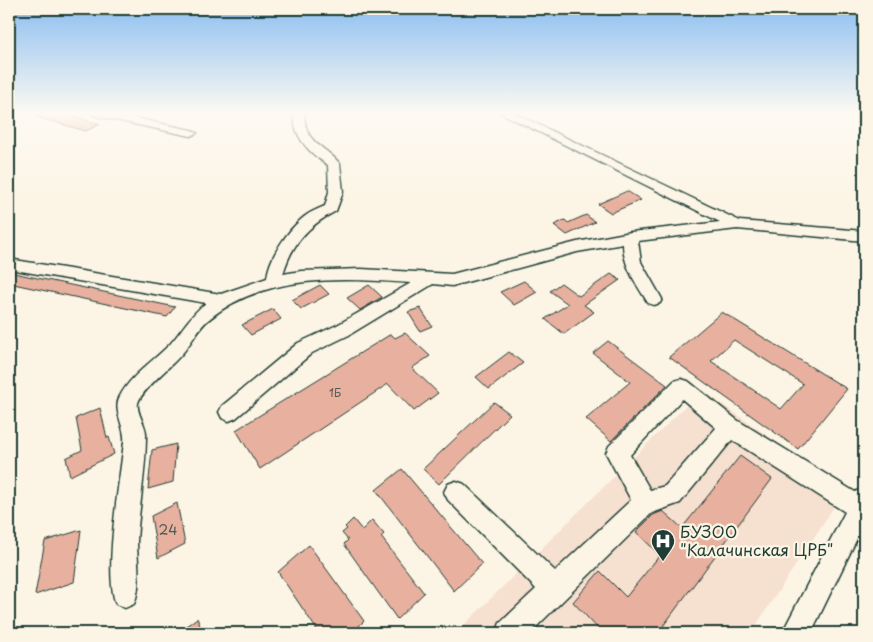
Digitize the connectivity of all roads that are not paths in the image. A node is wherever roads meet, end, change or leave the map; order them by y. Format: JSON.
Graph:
{"nodes":[{"id":1,"x":309,"y":143,"type":"edge"},
{"id":2,"x":568,"y":143,"type":"edge"},
{"id":3,"x":737,"y":225,"type":"junction"},
{"id":4,"x":864,"y":236,"type":"edge"},
{"id":5,"x":631,"y":237,"type":"junction"},
{"id":6,"x":9,"y":264,"type":"edge"},
{"id":7,"x":428,"y":280,"type":"junction"},
{"id":8,"x":275,"y":281,"type":"junction"},
{"id":9,"x":654,"y":299,"type":"dead end"},
{"id":10,"x":222,"y":300,"type":"junction"},
{"id":11,"x":229,"y":412,"type":"dead end"},
{"id":12,"x":730,"y":427,"type":"junction"},
{"id":13,"x":456,"y":492,"type":"dead end"},
{"id":14,"x":645,"y":503,"type":"junction"},
{"id":15,"x":862,"y":503,"type":"edge"},
{"id":16,"x":555,"y":589,"type":"junction"},
{"id":17,"x":125,"y":595,"type":"dead end"},
{"id":18,"x":804,"y":630,"type":"edge"},
{"id":19,"x":510,"y":633,"type":"edge"}],
"edges":[{"from":1,"to":8,"type":"street"},
{"from":2,"to":3,"type":"street"},
{"from":3,"to":4,"type":"street"},
{"from":3,"to":5,"type":"street"},
{"from":5,"to":7,"type":"street"},
{"from":5,"to":9,"type":"street"},
{"from":6,"to":10,"type":"street"},
{"from":7,"to":8,"type":"street"},
{"from":7,"to":11,"type":"street"},
{"from":8,"to":10,"type":"street"},
{"from":10,"to":17,"type":"street"},
{"from":12,"to":14,"type":"street"},
{"from":12,"to":14,"type":"street"},
{"from":12,"to":15,"type":"street"},
{"from":13,"to":16,"type":"street"},
{"from":14,"to":16,"type":"street"},
{"from":15,"to":18,"type":"street"},
{"from":16,"to":19,"type":"street"}]}
